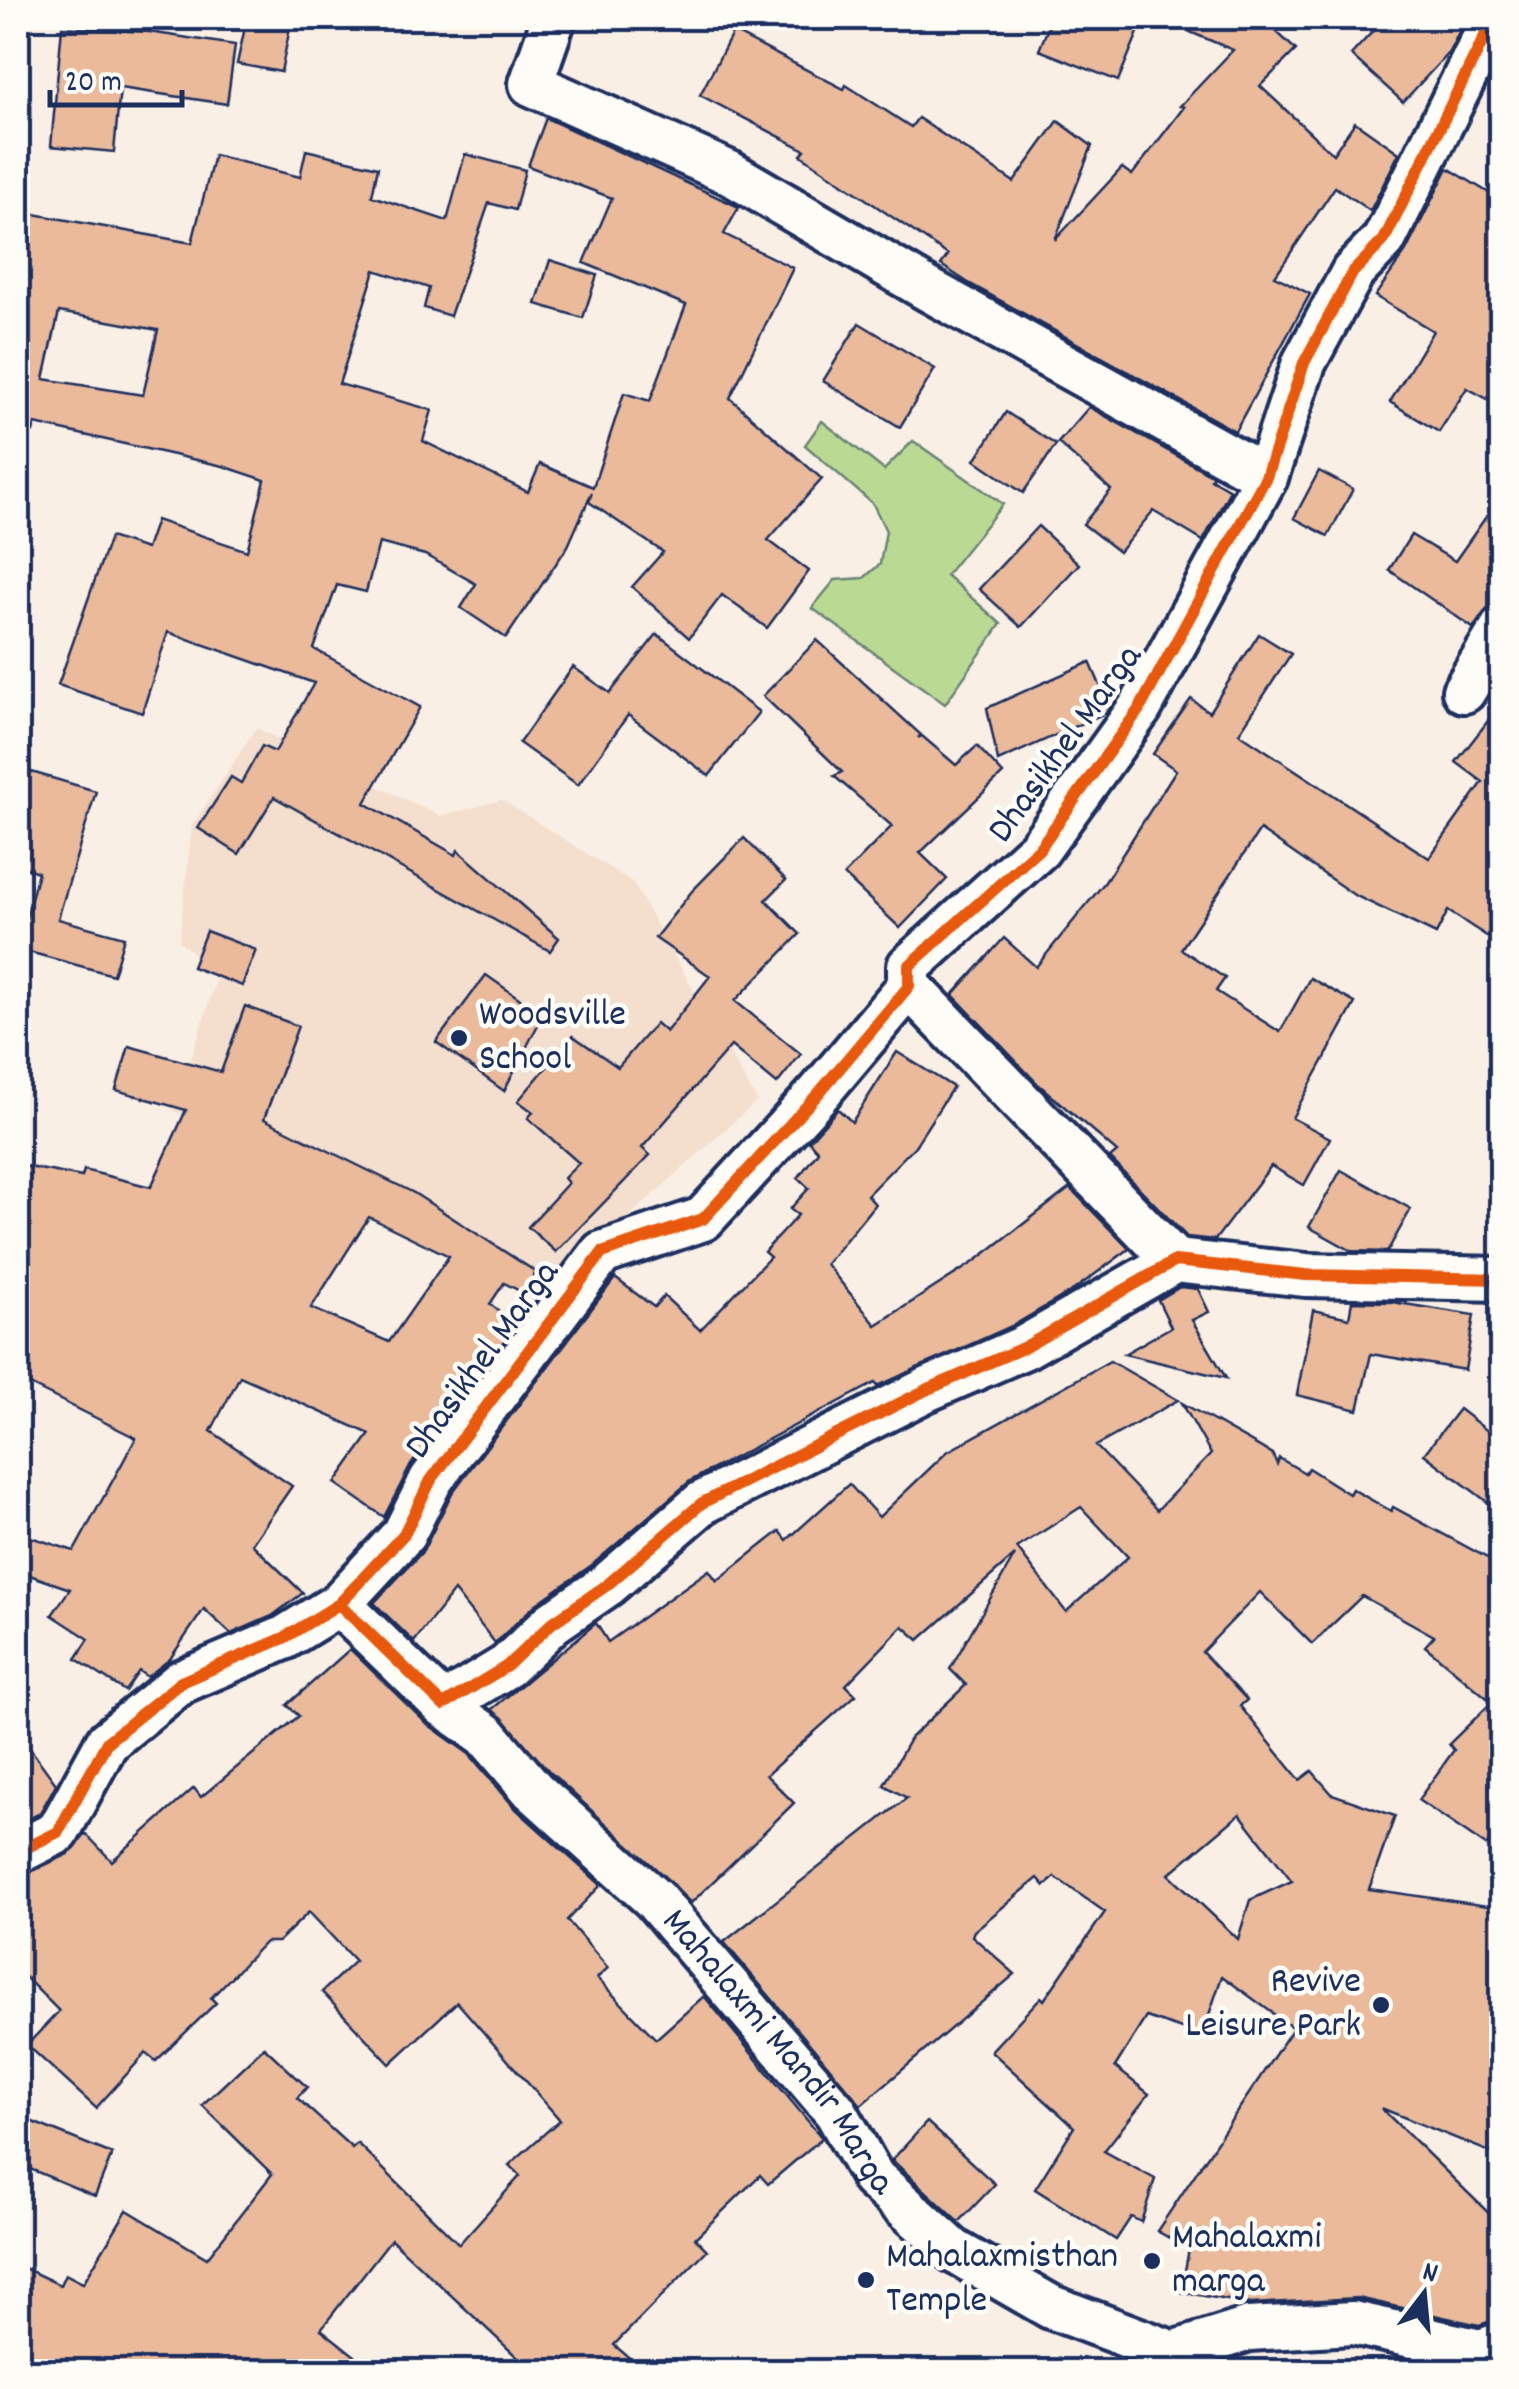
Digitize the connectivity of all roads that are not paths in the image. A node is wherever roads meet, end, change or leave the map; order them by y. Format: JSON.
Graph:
{"nodes":[{"id":1,"x":554,"y":18,"type":"edge"},
{"id":2,"x":1494,"y":18,"type":"edge"},
{"id":3,"x":1266,"y":478,"type":"junction"},
{"id":4,"x":1502,"y":628,"type":"edge"},
{"id":5,"x":1464,"y":691,"type":"dead end"},
{"id":6,"x":910,"y":986,"type":"junction"},
{"id":7,"x":1176,"y":1261,"type":"junction"},
{"id":8,"x":1502,"y":1279,"type":"edge"},
{"id":9,"x":339,"y":1604,"type":"junction"},
{"id":10,"x":443,"y":1705,"type":"junction"},
{"id":11,"x":18,"y":1852,"type":"edge"},
{"id":12,"x":1502,"y":2346,"type":"edge"},
{"id":13,"x":1458,"y":2372,"type":"edge"}],
"edges":[{"from":1,"to":3,"type":"street"},
{"from":2,"to":3,"type":"street","name":"Dhasikhel Marga"},
{"from":3,"to":6,"type":"street","name":"Dhasikhel Marga"},
{"from":4,"to":5,"type":"street"},
{"from":6,"to":7,"type":"street"},
{"from":6,"to":9,"type":"street","name":"Dhasikhel Marga"},
{"from":7,"to":8,"type":"street"},
{"from":7,"to":10,"type":"street"},
{"from":9,"to":10,"type":"street"},
{"from":9,"to":11,"type":"street","name":"Dhasikhel Marga"},
{"from":10,"to":12,"type":"street","name":"Mahalaxmi Mandir Marga"},
{"from":12,"to":13,"type":"street"}]}
